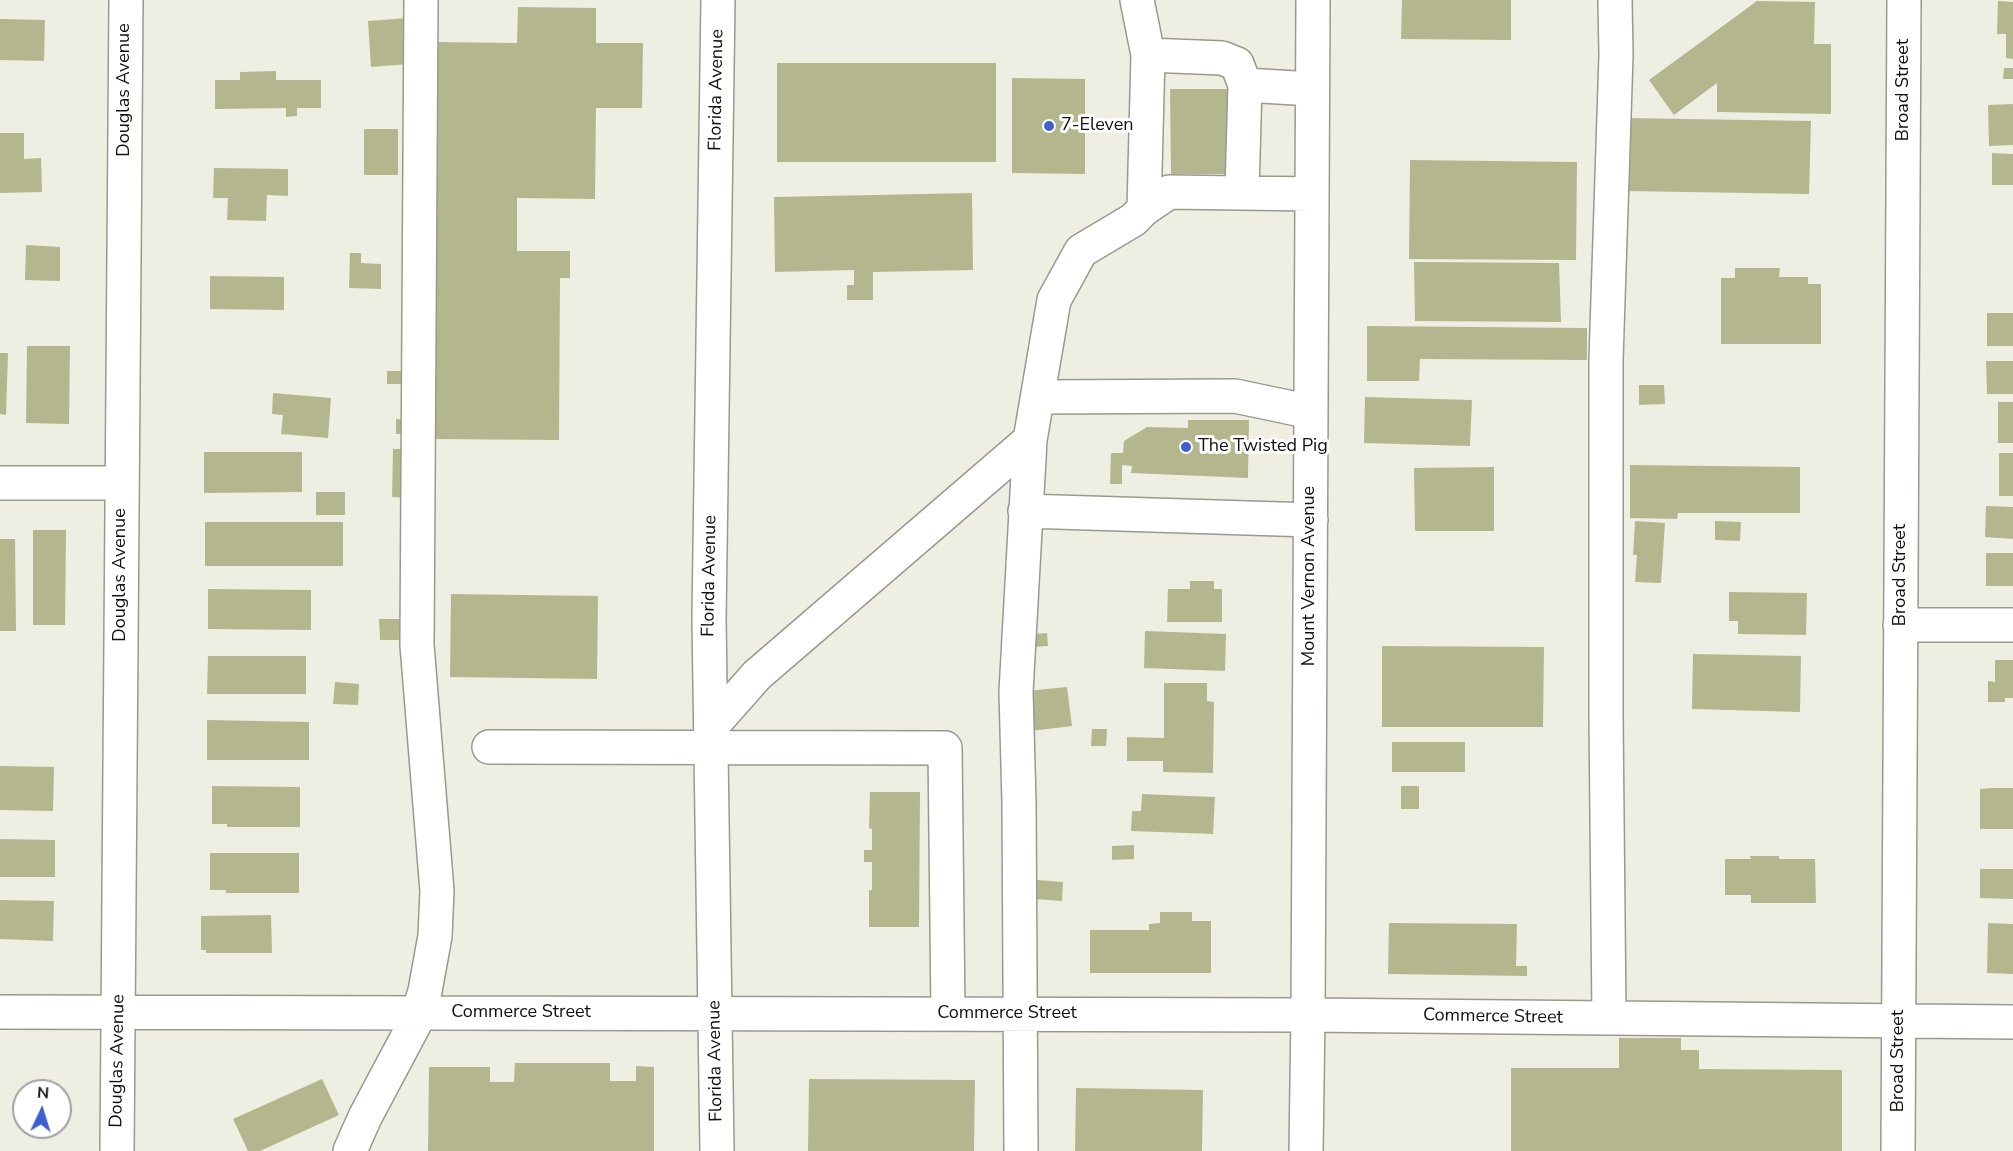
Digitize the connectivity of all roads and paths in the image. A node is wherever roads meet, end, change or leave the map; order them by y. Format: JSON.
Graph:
{"nodes":[{"id":1,"x":126,"y":0,"type":"edge"},
{"id":2,"x":421,"y":0,"type":"edge"},
{"id":3,"x":718,"y":0,"type":"edge"},
{"id":4,"x":1137,"y":0,"type":"edge"},
{"id":5,"x":1313,"y":0,"type":"edge"},
{"id":6,"x":1615,"y":0,"type":"edge"},
{"id":7,"x":1904,"y":0,"type":"edge"},
{"id":8,"x":1148,"y":55,"type":"junction"},
{"id":9,"x":1245,"y":85,"type":"junction"},
{"id":10,"x":1312,"y":89,"type":"junction"},
{"id":11,"x":1242,"y":192,"type":"junction"},
{"id":12,"x":1312,"y":194,"type":"junction"},
{"id":13,"x":1144,"y":209,"type":"junction"},
{"id":14,"x":1038,"y":397,"type":"junction"},
{"id":15,"x":1311,"y":412,"type":"junction"},
{"id":16,"x":1030,"y":440,"type":"junction"},
{"id":17,"x":0,"y":483,"type":"edge"},
{"id":18,"x":122,"y":483,"type":"junction"},
{"id":19,"x":1025,"y":512,"type":"junction"},
{"id":20,"x":1311,"y":520,"type":"junction"},
{"id":21,"x":1900,"y":625,"type":"junction"},
{"id":22,"x":2013,"y":625,"type":"edge"},
{"id":23,"x":711,"y":736,"type":"junction"},
{"id":24,"x":489,"y":747,"type":"dead end"},
{"id":25,"x":0,"y":1012,"type":"edge"},
{"id":26,"x":118,"y":1012,"type":"junction"},
{"id":27,"x":419,"y":1013,"type":"junction"},
{"id":28,"x":715,"y":1013,"type":"junction"},
{"id":29,"x":948,"y":1014,"type":"junction"},
{"id":30,"x":1019,"y":1014,"type":"junction"},
{"id":31,"x":1308,"y":1015,"type":"junction"},
{"id":32,"x":1609,"y":1018,"type":"junction"},
{"id":33,"x":1899,"y":1020,"type":"junction"},
{"id":34,"x":2013,"y":1022,"type":"edge"},
{"id":35,"x":117,"y":1151,"type":"edge"},
{"id":36,"x":350,"y":1151,"type":"edge"},
{"id":37,"x":717,"y":1151,"type":"edge"},
{"id":38,"x":1022,"y":1151,"type":"edge"},
{"id":39,"x":1306,"y":1151,"type":"edge"},
{"id":40,"x":1898,"y":1151,"type":"edge"}],
"edges":[{"from":1,"to":18,"type":"street","name":"Douglas Avenue"},
{"from":2,"to":27,"type":"street"},
{"from":3,"to":23,"type":"street","name":"Florida Avenue"},
{"from":4,"to":8,"type":"street"},
{"from":5,"to":10,"type":"street","name":"Mount Vernon Avenue"},
{"from":6,"to":32,"type":"street"},
{"from":7,"to":21,"type":"street","name":"Broad Street"},
{"from":8,"to":9,"type":"street"},
{"from":8,"to":13,"type":"street"},
{"from":9,"to":10,"type":"street"},
{"from":9,"to":11,"type":"street"},
{"from":10,"to":12,"type":"street","name":"Mount Vernon Avenue"},
{"from":11,"to":12,"type":"street"},
{"from":11,"to":13,"type":"street"},
{"from":12,"to":15,"type":"street","name":"Mount Vernon Avenue"},
{"from":13,"to":14,"type":"street"},
{"from":14,"to":15,"type":"street"},
{"from":14,"to":16,"type":"street"},
{"from":15,"to":20,"type":"street","name":"Mount Vernon Avenue"},
{"from":16,"to":19,"type":"street"},
{"from":16,"to":23,"type":"street"},
{"from":17,"to":18,"type":"street"},
{"from":18,"to":26,"type":"street","name":"Douglas Avenue"},
{"from":19,"to":20,"type":"street"},
{"from":19,"to":30,"type":"street"},
{"from":20,"to":31,"type":"street","name":"Mount Vernon Avenue"},
{"from":21,"to":22,"type":"street"},
{"from":21,"to":33,"type":"street","name":"Broad Street"},
{"from":23,"to":24,"type":"street"},
{"from":23,"to":28,"type":"street","name":"Florida Avenue"},
{"from":23,"to":29,"type":"street"},
{"from":25,"to":26,"type":"street","name":"Commerce Street"},
{"from":26,"to":27,"type":"street","name":"Commerce Street"},
{"from":26,"to":35,"type":"street","name":"Douglas Avenue"},
{"from":27,"to":28,"type":"street","name":"Commerce Street"},
{"from":27,"to":36,"type":"street"},
{"from":28,"to":29,"type":"street","name":"Commerce Street"},
{"from":28,"to":37,"type":"street","name":"Florida Avenue"},
{"from":29,"to":30,"type":"street","name":"Commerce Street"},
{"from":30,"to":31,"type":"street","name":"Commerce Street"},
{"from":30,"to":38,"type":"street"},
{"from":31,"to":32,"type":"street","name":"Commerce Street"},
{"from":31,"to":39,"type":"street","name":"Mount Vernon Avenue"},
{"from":32,"to":33,"type":"street","name":"Commerce Street"},
{"from":33,"to":34,"type":"street","name":"Commerce Street"},
{"from":33,"to":40,"type":"street","name":"Broad Street"}]}
